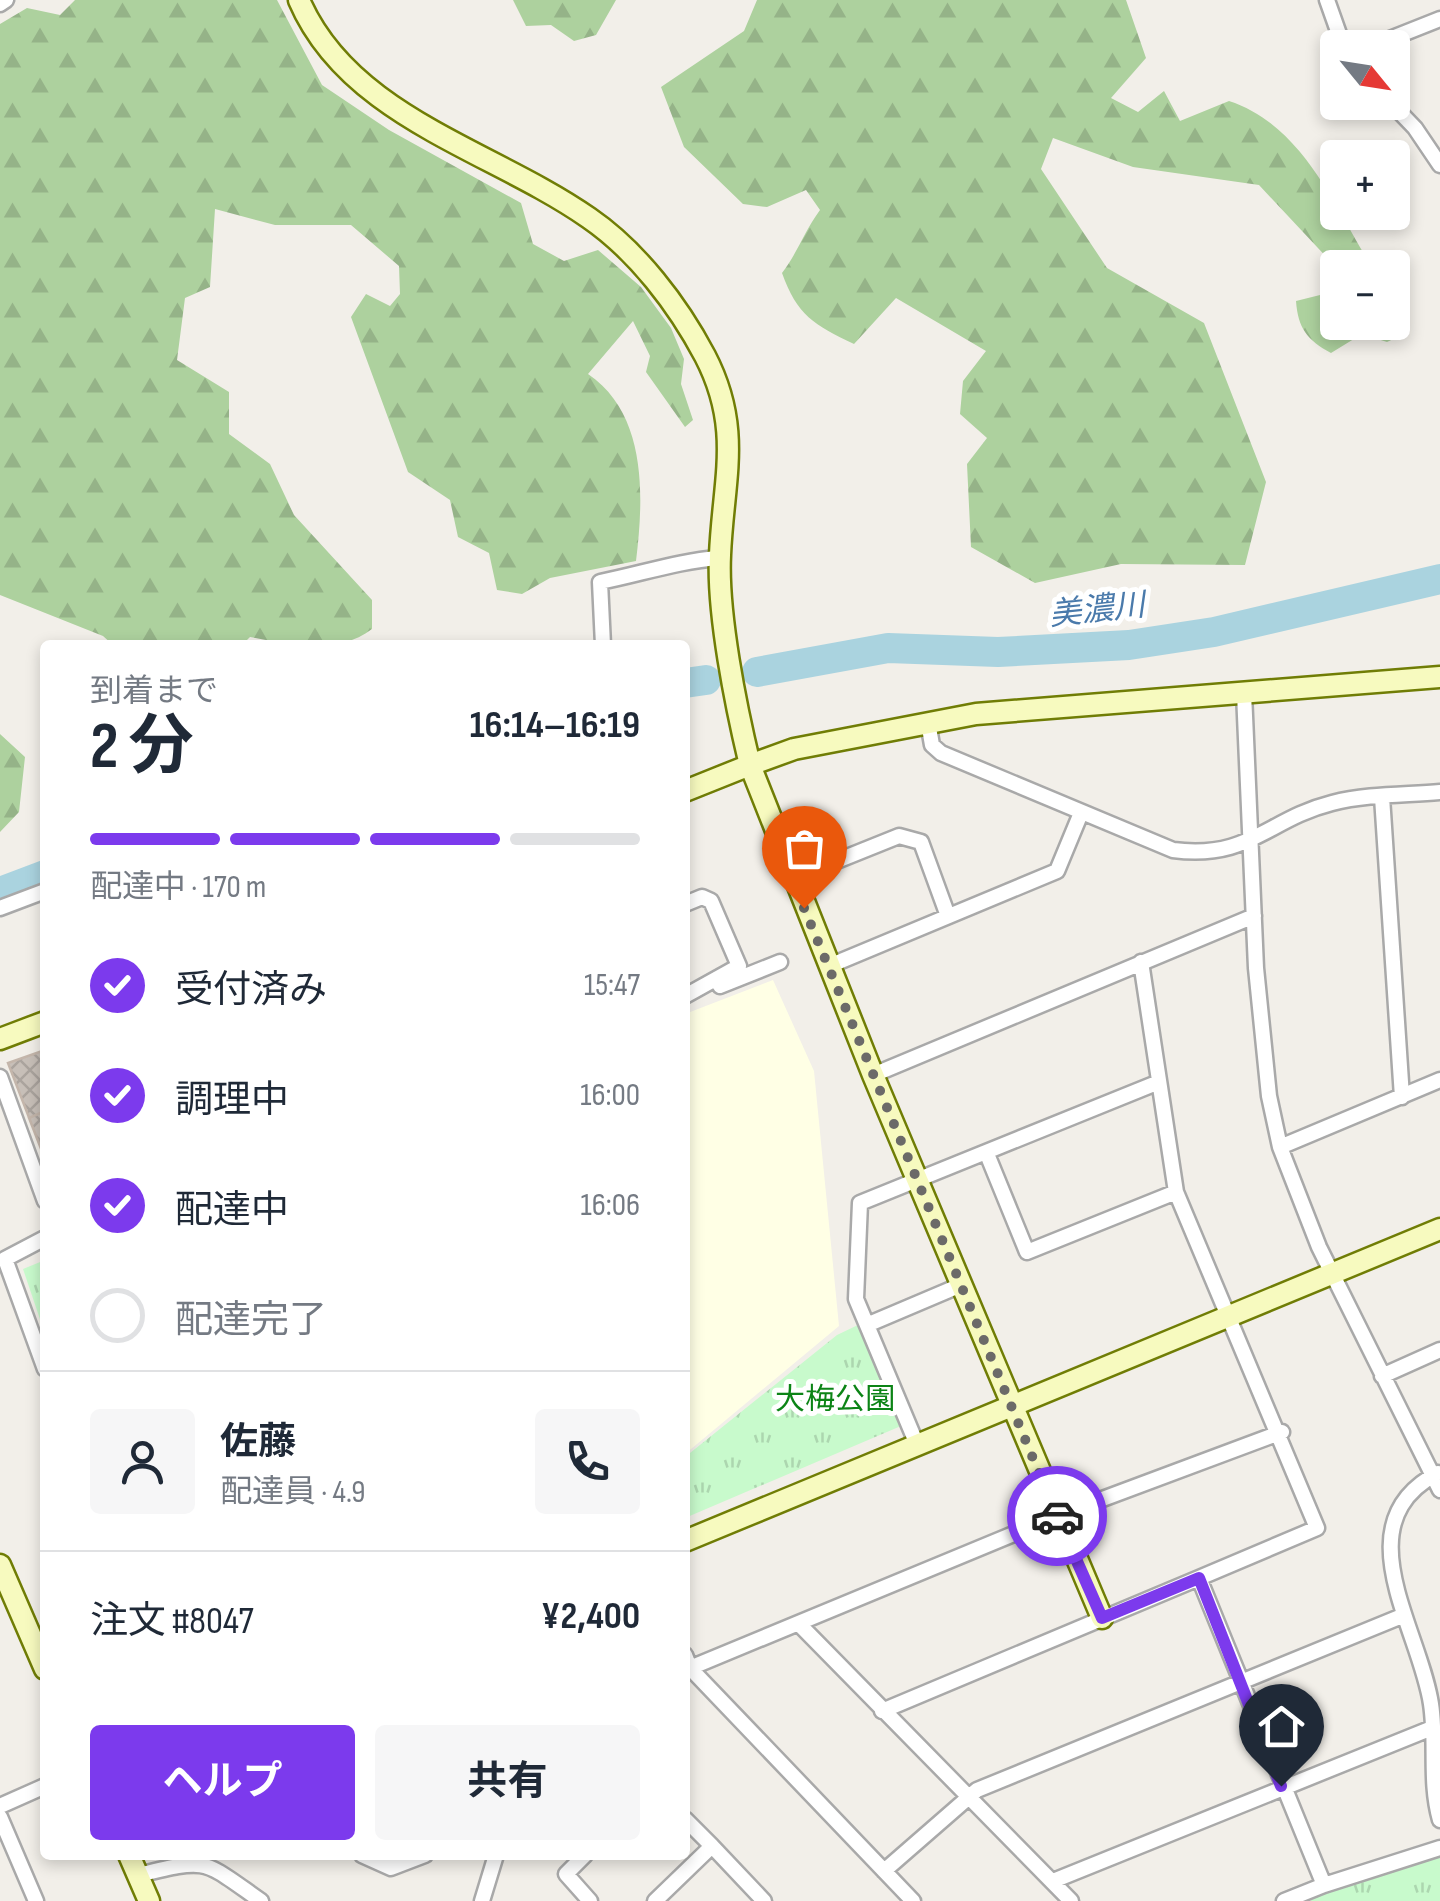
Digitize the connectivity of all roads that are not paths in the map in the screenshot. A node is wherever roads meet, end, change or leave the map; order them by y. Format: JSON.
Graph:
{"nodes":[{"id":1,"x":299,"y":0,"type":"edge"},
{"id":2,"x":1327,"y":0,"type":"edge"},
{"id":3,"x":1440,"y":19,"type":"edge"},
{"id":4,"x":1338,"y":30,"type":"edge"},
{"id":5,"x":1410,"y":31,"type":"edge"},
{"id":6,"x":1407,"y":120,"type":"edge"},
{"id":7,"x":1440,"y":165,"type":"edge"},
{"id":8,"x":720,"y":558,"type":"junction"},
{"id":9,"x":603,"y":640,"type":"edge"},
{"id":10,"x":1440,"y":678,"type":"edge"},
{"id":11,"x":1244,"y":693,"type":"junction"},
{"id":12,"x":928,"y":722,"type":"junction"},
{"id":13,"x":750,"y":764,"type":"junction"},
{"id":14,"x":690,"y":789,"type":"edge"},
{"id":15,"x":1440,"y":792,"type":"edge"},
{"id":16,"x":1382,"y":797,"type":"junction"},
{"id":17,"x":1081,"y":813,"type":"junction"},
{"id":18,"x":1249,"y":842,"type":"junction"},
{"id":19,"x":792,"y":878,"type":"junction"},
{"id":20,"x":40,"y":893,"type":"edge"},
{"id":21,"x":690,"y":902,"type":"edge"},
{"id":22,"x":0,"y":908,"type":"edge"},
{"id":23,"x":948,"y":916,"type":"junction"},
{"id":24,"x":1254,"y":916,"type":"junction"},
{"id":25,"x":780,"y":962,"type":"dead end"},
{"id":26,"x":1142,"y":962,"type":"junction"},
{"id":27,"x":830,"y":966,"type":"junction"},
{"id":28,"x":712,"y":982,"type":"junction"},
{"id":29,"x":690,"y":993,"type":"edge"},
{"id":30,"x":40,"y":1024,"type":"edge"},
{"id":31,"x":0,"y":1039,"type":"edge"},
{"id":32,"x":873,"y":1075,"type":"junction"},
{"id":33,"x":0,"y":1077,"type":"edge"},
{"id":34,"x":1440,"y":1080,"type":"edge"},
{"id":35,"x":1160,"y":1082,"type":"junction"},
{"id":36,"x":1402,"y":1096,"type":"junction"},
{"id":37,"x":1280,"y":1147,"type":"junction"},
{"id":38,"x":987,"y":1154,"type":"junction"},
{"id":39,"x":918,"y":1182,"type":"junction"},
{"id":40,"x":40,"y":1188,"type":"edge"},
{"id":41,"x":1176,"y":1192,"type":"junction"},
{"id":42,"x":1440,"y":1228,"type":"edge"},
{"id":43,"x":40,"y":1241,"type":"edge"},
{"id":44,"x":1334,"y":1272,"type":"junction"},
{"id":45,"x":961,"y":1285,"type":"junction"},
{"id":46,"x":1226,"y":1316,"type":"junction"},
{"id":47,"x":869,"y":1324,"type":"junction"},
{"id":48,"x":1440,"y":1350,"type":"edge"},
{"id":49,"x":40,"y":1355,"type":"edge"},
{"id":50,"x":1382,"y":1376,"type":"junction"},
{"id":51,"x":1012,"y":1409,"type":"junction"},
{"id":52,"x":1281,"y":1432,"type":"junction"},
{"id":53,"x":918,"y":1447,"type":"junction"},
{"id":54,"x":1437,"y":1473,"type":"edge"},
{"id":55,"x":1440,"y":1490,"type":"edge"},
{"id":56,"x":1058,"y":1516,"type":"junction"},
{"id":57,"x":690,"y":1539,"type":"edge"},
{"id":58,"x":0,"y":1565,"type":"edge"},
{"id":59,"x":1199,"y":1578,"type":"junction"},
{"id":60,"x":1402,"y":1616,"type":"junction"},
{"id":61,"x":1102,"y":1618,"type":"junction"},
{"id":62,"x":799,"y":1624,"type":"junction"},
{"id":63,"x":40,"y":1658,"type":"edge"},
{"id":64,"x":690,"y":1663,"type":"edge"},
{"id":65,"x":690,"y":1667,"type":"edge"},
{"id":66,"x":1240,"y":1683,"type":"junction"},
{"id":67,"x":882,"y":1710,"type":"junction"},
{"id":68,"x":1432,"y":1728,"type":"junction"},
{"id":69,"x":1281,"y":1786,"type":"junction"},
{"id":70,"x":40,"y":1788,"type":"edge"},
{"id":71,"x":964,"y":1796,"type":"junction"},
{"id":72,"x":0,"y":1806,"type":"edge"},
{"id":73,"x":0,"y":1817,"type":"edge"},
{"id":74,"x":1440,"y":1820,"type":"edge"},
{"id":75,"x":690,"y":1824,"type":"edge"},
{"id":76,"x":712,"y":1846,"type":"junction"},
{"id":77,"x":1440,"y":1848,"type":"edge"},
{"id":78,"x":373,"y":1860,"type":"edge"},
{"id":79,"x":412,"y":1860,"type":"edge"},
{"id":80,"x":494,"y":1860,"type":"edge"},
{"id":81,"x":580,"y":1860,"type":"edge"},
{"id":82,"x":133,"y":1865,"type":"edge"},
{"id":83,"x":884,"y":1871,"type":"junction"},
{"id":84,"x":1053,"y":1881,"type":"junction"},
{"id":85,"x":1324,"y":1885,"type":"junction"},
{"id":86,"x":585,"y":1899,"type":"edge"},
{"id":87,"x":36,"y":1901,"type":"edge"},
{"id":88,"x":149,"y":1901,"type":"edge"},
{"id":89,"x":260,"y":1901,"type":"edge"},
{"id":90,"x":482,"y":1901,"type":"edge"},
{"id":91,"x":656,"y":1901,"type":"edge"},
{"id":92,"x":764,"y":1901,"type":"edge"},
{"id":93,"x":913,"y":1901,"type":"edge"},
{"id":94,"x":1071,"y":1901,"type":"edge"},
{"id":95,"x":1284,"y":1901,"type":"edge"}],
"edges":[{"from":1,"to":8,"type":"street"},
{"from":2,"to":4,"type":"street"},
{"from":3,"to":5,"type":"street"},
{"from":6,"to":7,"type":"street"},
{"from":8,"to":9,"type":"street"},
{"from":8,"to":13,"type":"street"},
{"from":10,"to":11,"type":"street"},
{"from":11,"to":12,"type":"street"},
{"from":11,"to":18,"type":"street"},
{"from":12,"to":13,"type":"street"},
{"from":12,"to":17,"type":"street"},
{"from":13,"to":14,"type":"street"},
{"from":13,"to":19,"type":"street"},
{"from":15,"to":16,"type":"street"},
{"from":16,"to":18,"type":"street"},
{"from":16,"to":36,"type":"street"},
{"from":17,"to":18,"type":"street"},
{"from":17,"to":23,"type":"street"},
{"from":18,"to":24,"type":"street"},
{"from":19,"to":23,"type":"street"},
{"from":19,"to":27,"type":"street"},
{"from":20,"to":22,"type":"street"},
{"from":21,"to":28,"type":"street"},
{"from":23,"to":27,"type":"street"},
{"from":24,"to":26,"type":"street"},
{"from":24,"to":37,"type":"street"},
{"from":25,"to":28,"type":"street"},
{"from":26,"to":32,"type":"street"},
{"from":26,"to":35,"type":"street"},
{"from":27,"to":32,"type":"street"},
{"from":28,"to":29,"type":"street"},
{"from":30,"to":31,"type":"street"},
{"from":32,"to":39,"type":"street"},
{"from":33,"to":40,"type":"street"},
{"from":34,"to":36,"type":"street"},
{"from":35,"to":38,"type":"street"},
{"from":35,"to":41,"type":"street"},
{"from":36,"to":37,"type":"street"},
{"from":37,"to":44,"type":"street"},
{"from":38,"to":39,"type":"street"},
{"from":38,"to":41,"type":"street"},
{"from":39,"to":45,"type":"street"},
{"from":39,"to":47,"type":"street"},
{"from":41,"to":46,"type":"street"},
{"from":42,"to":44,"type":"street"},
{"from":43,"to":49,"type":"street"},
{"from":44,"to":46,"type":"street"},
{"from":44,"to":50,"type":"street"},
{"from":45,"to":47,"type":"street"},
{"from":45,"to":51,"type":"street"},
{"from":46,"to":51,"type":"street"},
{"from":46,"to":52,"type":"street"},
{"from":47,"to":53,"type":"street"},
{"from":48,"to":50,"type":"street"},
{"from":50,"to":54,"type":"street"},
{"from":51,"to":53,"type":"street"},
{"from":51,"to":56,"type":"street"},
{"from":52,"to":56,"type":"street"},
{"from":52,"to":59,"type":"street"},
{"from":53,"to":57,"type":"street"},
{"from":54,"to":55,"type":"street"},
{"from":54,"to":60,"type":"street"},
{"from":56,"to":61,"type":"street"},
{"from":56,"to":62,"type":"street"},
{"from":58,"to":63,"type":"street"},
{"from":59,"to":61,"type":"street"},
{"from":59,"to":66,"type":"street"},
{"from":60,"to":66,"type":"street"},
{"from":60,"to":68,"type":"street"},
{"from":61,"to":67,"type":"street"},
{"from":62,"to":64,"type":"street"},
{"from":62,"to":67,"type":"street"},
{"from":65,"to":83,"type":"street"},
{"from":66,"to":69,"type":"street"},
{"from":66,"to":71,"type":"street"},
{"from":67,"to":71,"type":"street"},
{"from":68,"to":69,"type":"street"},
{"from":68,"to":74,"type":"street"},
{"from":69,"to":84,"type":"street"},
{"from":69,"to":85,"type":"street"},
{"from":70,"to":72,"type":"street"},
{"from":71,"to":83,"type":"street"},
{"from":71,"to":84,"type":"street"},
{"from":73,"to":87,"type":"street"},
{"from":75,"to":76,"type":"street"},
{"from":76,"to":91,"type":"street"},
{"from":76,"to":92,"type":"street"},
{"from":77,"to":85,"type":"street"},
{"from":78,"to":79,"type":"street"},
{"from":80,"to":90,"type":"street"},
{"from":81,"to":86,"type":"street"},
{"from":82,"to":88,"type":"street"},
{"from":82,"to":89,"type":"street"},
{"from":83,"to":93,"type":"street"},
{"from":84,"to":94,"type":"street"},
{"from":85,"to":95,"type":"street"}]}
